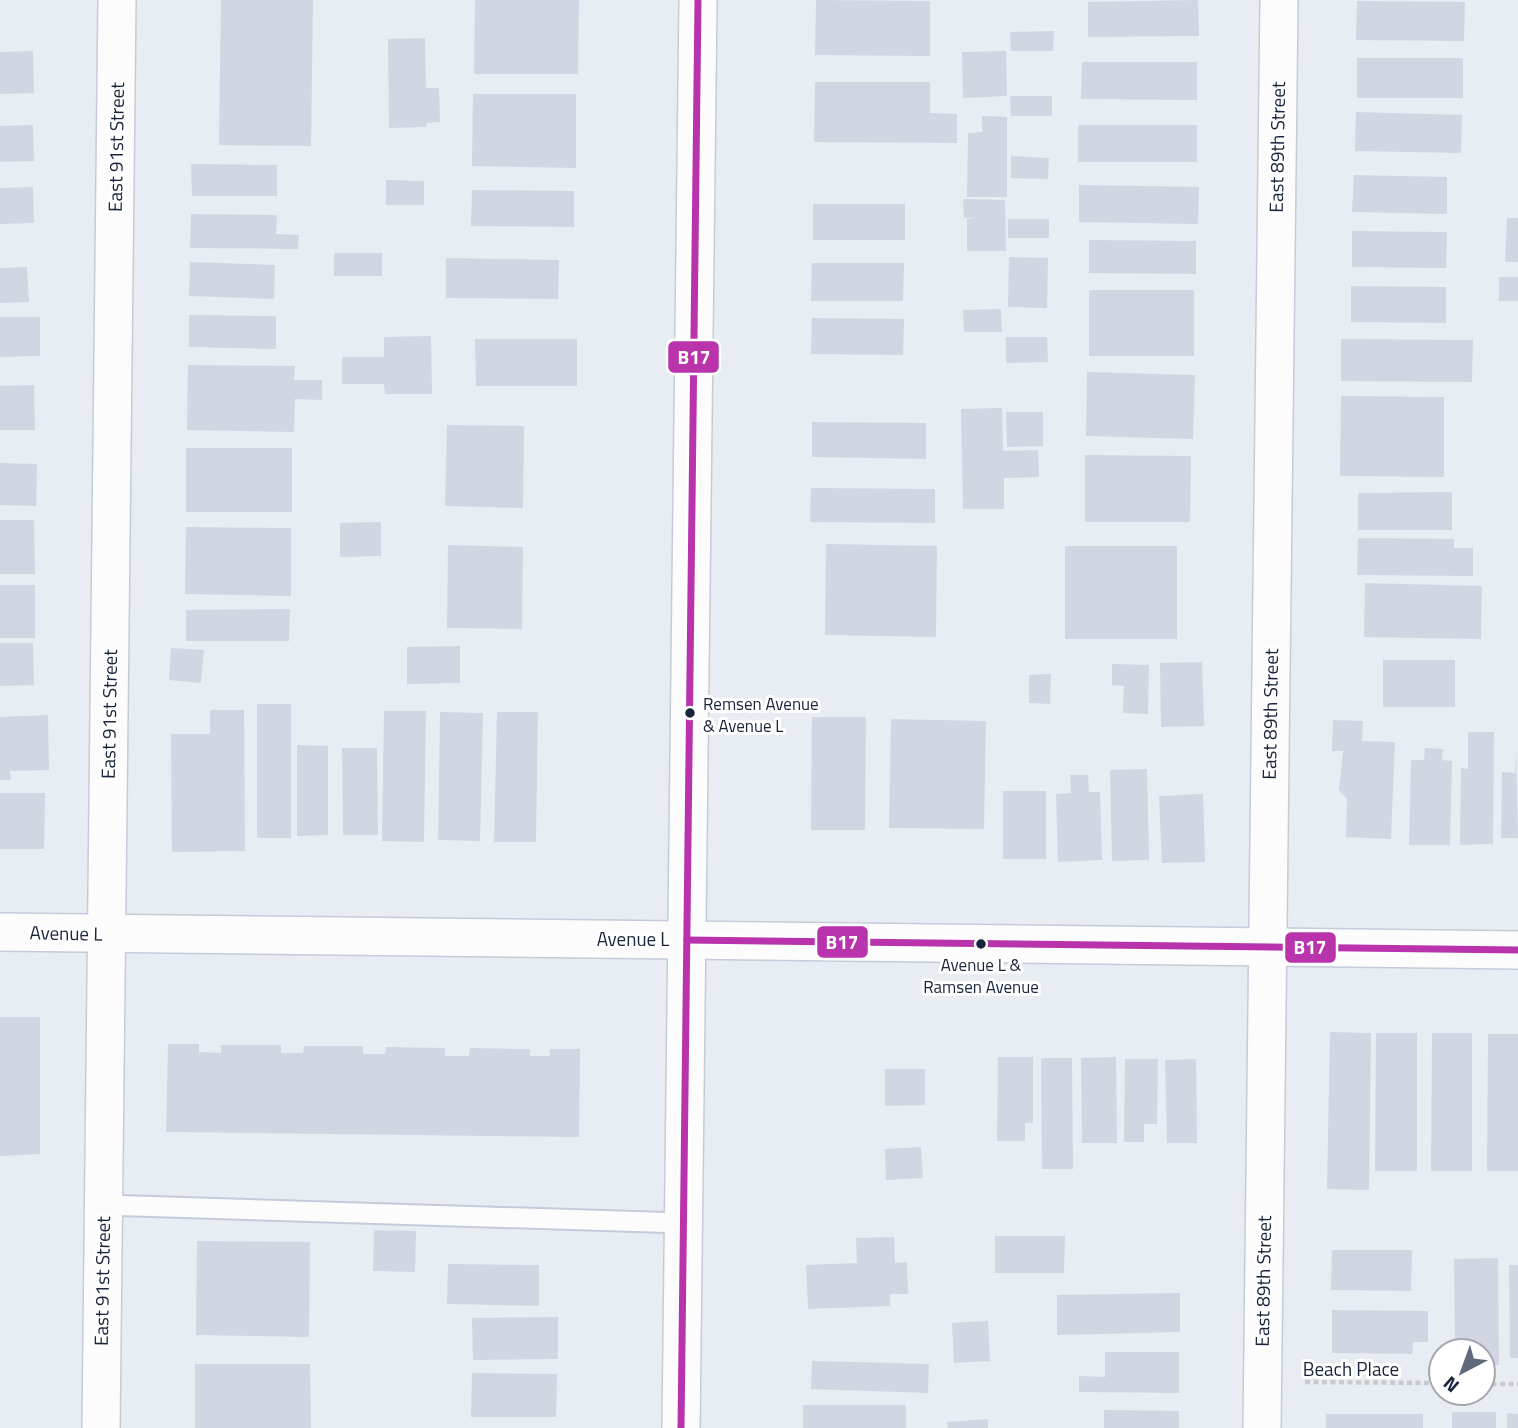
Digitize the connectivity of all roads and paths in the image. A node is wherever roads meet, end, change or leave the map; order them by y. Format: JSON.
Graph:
{"nodes":[{"id":1,"x":117,"y":0,"type":"edge"},
{"id":2,"x":698,"y":0,"type":"edge"},
{"id":3,"x":1279,"y":0,"type":"edge"},
{"id":4,"x":0,"y":932,"type":"edge"},
{"id":5,"x":106,"y":933,"type":"junction"},
{"id":6,"x":687,"y":940,"type":"junction"},
{"id":7,"x":1267,"y":947,"type":"junction"},
{"id":8,"x":1518,"y":950,"type":"edge"},
{"id":9,"x":103,"y":1205,"type":"junction"},
{"id":10,"x":684,"y":1223,"type":"junction"},
{"id":11,"x":1262,"y":1382,"type":"junction"},
{"id":12,"x":1427,"y":1383,"type":"edge"},
{"id":13,"x":1497,"y":1384,"type":"edge"},
{"id":14,"x":1518,"y":1384,"type":"edge"},
{"id":15,"x":101,"y":1428,"type":"edge"},
{"id":16,"x":681,"y":1428,"type":"edge"},
{"id":17,"x":1262,"y":1428,"type":"edge"}],
"edges":[{"from":1,"to":5,"type":"street","name":"East 91st Street"},
{"from":2,"to":6,"type":"street"},
{"from":3,"to":7,"type":"street","name":"East 89th Street"},
{"from":4,"to":5,"type":"street","name":"Avenue L"},
{"from":5,"to":6,"type":"street","name":"Avenue L"},
{"from":5,"to":9,"type":"street","name":"East 91st Street"},
{"from":6,"to":7,"type":"street","name":"Avenue L"},
{"from":6,"to":10,"type":"street"},
{"from":7,"to":8,"type":"street","name":"Avenue L"},
{"from":7,"to":11,"type":"street","name":"East 89th Street"},
{"from":9,"to":10,"type":"lane"},
{"from":9,"to":15,"type":"street","name":"East 91st Street"},
{"from":10,"to":16,"type":"street"},
{"from":11,"to":12,"type":"path","name":"Beach Place"},
{"from":11,"to":17,"type":"street","name":"East 89th Street"},
{"from":13,"to":14,"type":"path"}]}
